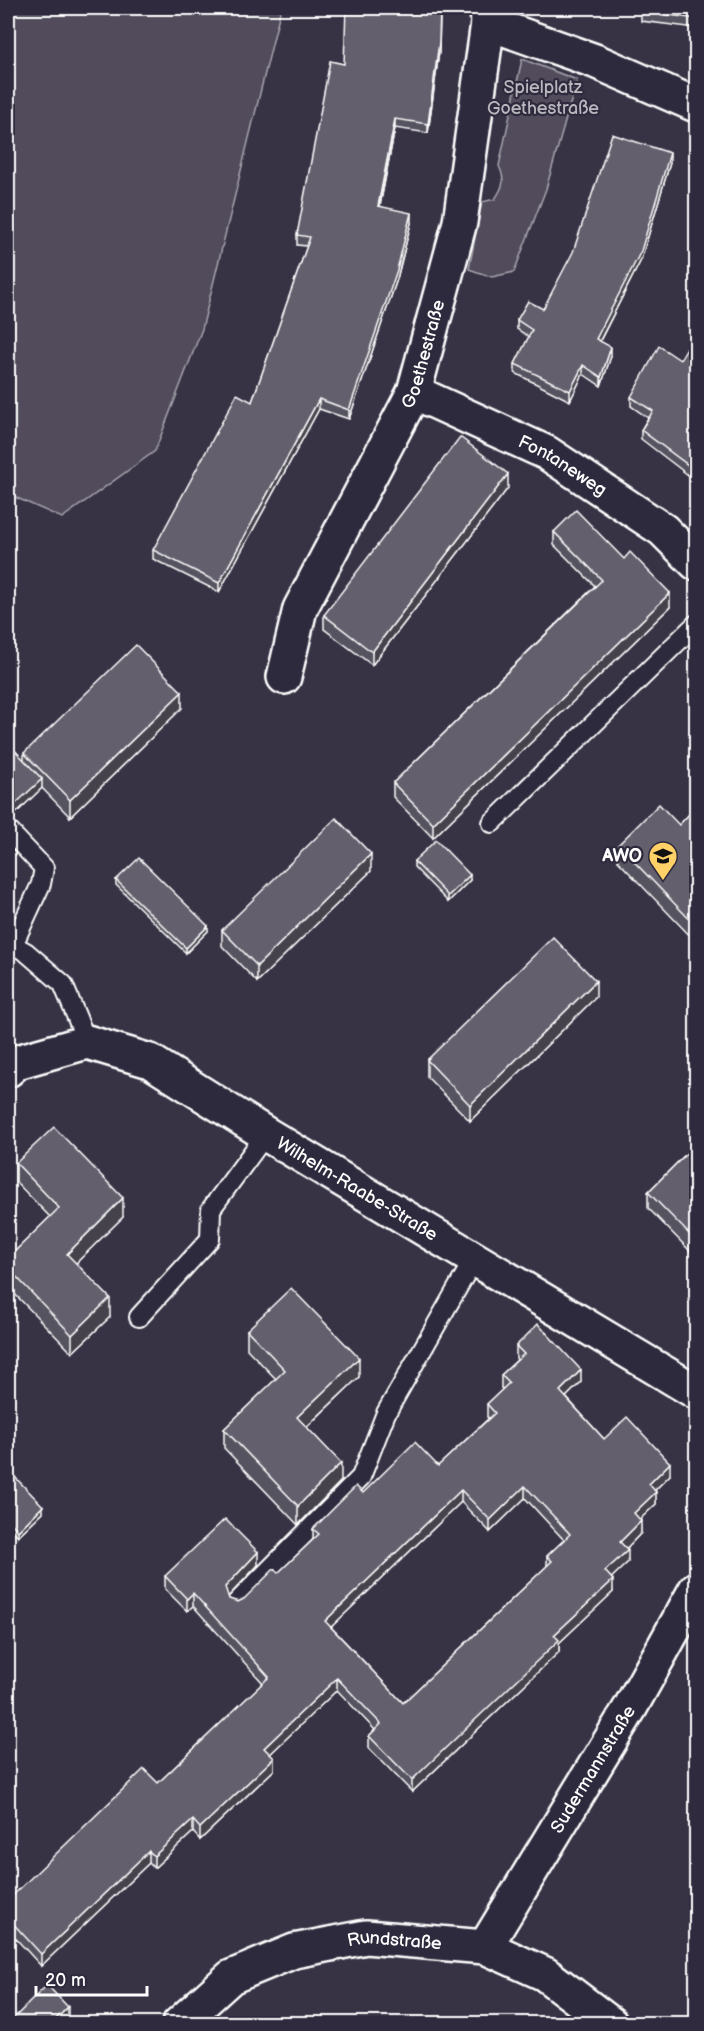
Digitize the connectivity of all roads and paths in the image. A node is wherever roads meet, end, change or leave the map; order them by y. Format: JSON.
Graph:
{"nodes":[{"id":1,"x":487,"y":15,"type":"edge"},
{"id":2,"x":696,"y":105,"type":"edge"},
{"id":3,"x":414,"y":392,"type":"junction"},
{"id":4,"x":696,"y":563,"type":"edge"},
{"id":5,"x":696,"y":624,"type":"edge"},
{"id":6,"x":284,"y":677,"type":"dead end"},
{"id":7,"x":492,"y":823,"type":"dead end"},
{"id":8,"x":8,"y":830,"type":"edge"},
{"id":9,"x":10,"y":944,"type":"edge"},
{"id":10,"x":87,"y":1042,"type":"junction"},
{"id":11,"x":8,"y":1070,"type":"edge"},
{"id":12,"x":266,"y":1134,"type":"junction"},
{"id":13,"x":474,"y":1259,"type":"junction"},
{"id":14,"x":139,"y":1317,"type":"dead end"},
{"id":15,"x":696,"y":1392,"type":"edge"},
{"id":16,"x":696,"y":1589,"type":"edge"},
{"id":17,"x":236,"y":1604,"type":"edge"},
{"id":18,"x":485,"y":1947,"type":"junction"},
{"id":19,"x":179,"y":2024,"type":"edge"},
{"id":20,"x":610,"y":2024,"type":"edge"}],
"edges":[{"from":1,"to":2,"type":"street"},
{"from":1,"to":3,"type":"street","name":"Goethestraße"},
{"from":3,"to":4,"type":"street","name":"Fontaneweg"},
{"from":3,"to":6,"type":"street","name":"Goethestraße"},
{"from":5,"to":7,"type":"lane"},
{"from":8,"to":9,"type":"lane"},
{"from":9,"to":10,"type":"lane"},
{"from":10,"to":11,"type":"street"},
{"from":10,"to":12,"type":"street","name":"Wilhelm-Raabe-Straße"},
{"from":12,"to":13,"type":"street","name":"Wilhelm-Raabe-Straße"},
{"from":12,"to":14,"type":"lane"},
{"from":13,"to":15,"type":"street","name":"Wilhelm-Raabe-Straße"},
{"from":13,"to":17,"type":"lane"},
{"from":16,"to":18,"type":"street","name":"Sudermannstraße"},
{"from":18,"to":19,"type":"street","name":"Rundstraße"},
{"from":18,"to":20,"type":"street","name":"Rundstraße"}]}
